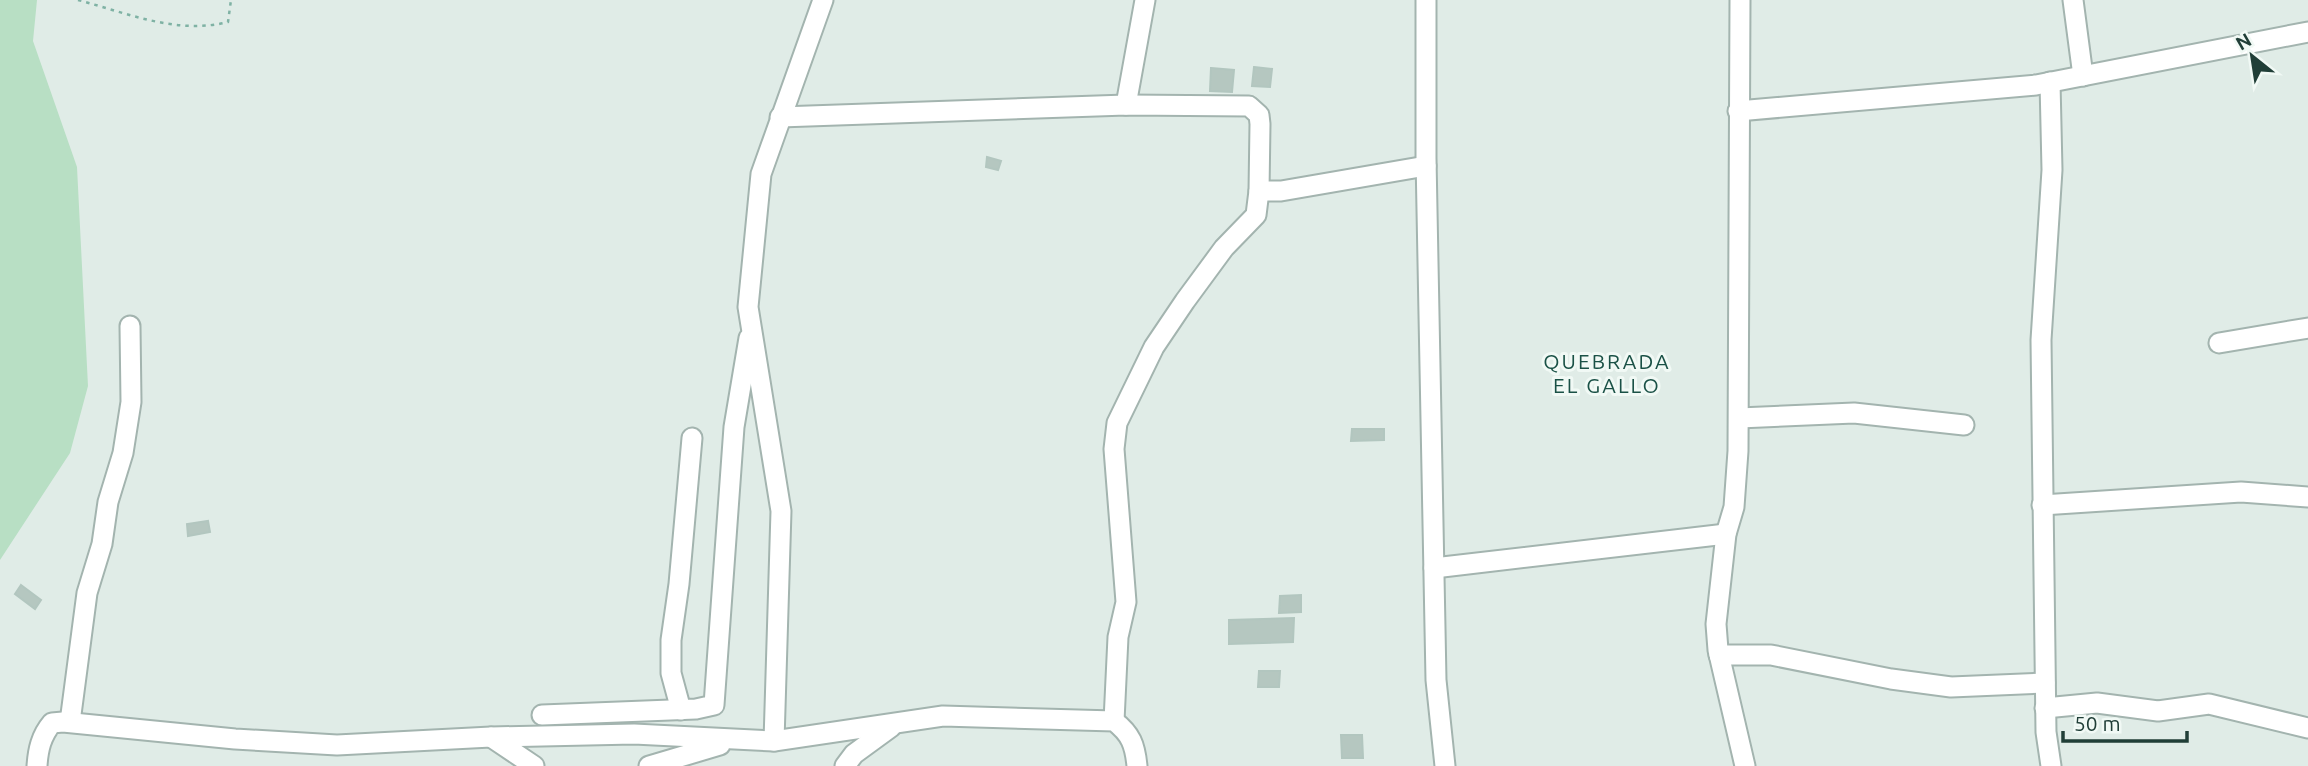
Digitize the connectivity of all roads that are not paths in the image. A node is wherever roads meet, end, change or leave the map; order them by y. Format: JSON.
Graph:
{"nodes":[{"id":1,"x":823,"y":0,"type":"edge"},
{"id":2,"x":1145,"y":0,"type":"edge"},
{"id":3,"x":1426,"y":0,"type":"edge"},
{"id":4,"x":1739,"y":0,"type":"edge"},
{"id":5,"x":2073,"y":0,"type":"edge"},
{"id":6,"x":2308,"y":32,"type":"edge"},
{"id":7,"x":2083,"y":76,"type":"junction"},
{"id":8,"x":2050,"y":82,"type":"junction"},
{"id":9,"x":1126,"y":105,"type":"junction"},
{"id":10,"x":1738,"y":111,"type":"junction"},
{"id":11,"x":780,"y":117,"type":"junction"},
{"id":12,"x":1426,"y":166,"type":"junction"},
{"id":13,"x":1259,"y":191,"type":"junction"},
{"id":14,"x":130,"y":326,"type":"dead end"},
{"id":15,"x":2308,"y":328,"type":"edge"},
{"id":16,"x":752,"y":330,"type":"junction"},
{"id":17,"x":2219,"y":343,"type":"dead end"},
{"id":18,"x":1739,"y":418,"type":"junction"},
{"id":19,"x":1964,"y":425,"type":"dead end"},
{"id":20,"x":692,"y":438,"type":"dead end"},
{"id":21,"x":2308,"y":497,"type":"edge"},
{"id":22,"x":2042,"y":505,"type":"junction"},
{"id":23,"x":1726,"y":534,"type":"junction"},
{"id":24,"x":1434,"y":568,"type":"junction"},
{"id":25,"x":1719,"y":654,"type":"junction"},
{"id":26,"x":2045,"y":683,"type":"junction"},
{"id":27,"x":2045,"y":708,"type":"junction"},
{"id":28,"x":689,"y":709,"type":"junction"},
{"id":29,"x":541,"y":715,"type":"dead end"},
{"id":30,"x":66,"y":722,"type":"junction"},
{"id":31,"x":1114,"y":722,"type":"junction"},
{"id":32,"x":894,"y":724,"type":"junction"},
{"id":33,"x":2308,"y":728,"type":"edge"},
{"id":34,"x":491,"y":737,"type":"junction"},
{"id":35,"x":708,"y":740,"type":"junction"},
{"id":36,"x":731,"y":741,"type":"junction"},
{"id":37,"x":774,"y":741,"type":"junction"},
{"id":38,"x":681,"y":762,"type":"edge"},
{"id":39,"x":37,"y":766,"type":"edge"},
{"id":40,"x":534,"y":766,"type":"edge"},
{"id":41,"x":649,"y":766,"type":"edge"},
{"id":42,"x":845,"y":766,"type":"edge"},
{"id":43,"x":1138,"y":766,"type":"edge"},
{"id":44,"x":1445,"y":766,"type":"edge"},
{"id":45,"x":1745,"y":766,"type":"edge"},
{"id":46,"x":2051,"y":766,"type":"edge"}],
"edges":[{"from":1,"to":11,"type":"street"},
{"from":2,"to":9,"type":"street"},
{"from":3,"to":12,"type":"street"},
{"from":4,"to":10,"type":"street"},
{"from":5,"to":7,"type":"street"},
{"from":6,"to":7,"type":"street"},
{"from":7,"to":8,"type":"street"},
{"from":8,"to":10,"type":"street"},
{"from":8,"to":22,"type":"street"},
{"from":9,"to":11,"type":"street"},
{"from":9,"to":13,"type":"street"},
{"from":10,"to":18,"type":"street"},
{"from":11,"to":16,"type":"street"},
{"from":12,"to":13,"type":"street"},
{"from":12,"to":24,"type":"street"},
{"from":13,"to":31,"type":"street"},
{"from":14,"to":30,"type":"street"},
{"from":15,"to":17,"type":"street"},
{"from":16,"to":28,"type":"street"},
{"from":16,"to":37,"type":"street"},
{"from":18,"to":19,"type":"street"},
{"from":18,"to":23,"type":"street"},
{"from":20,"to":28,"type":"street"},
{"from":21,"to":22,"type":"street"},
{"from":22,"to":26,"type":"street"},
{"from":23,"to":24,"type":"street"},
{"from":23,"to":25,"type":"street"},
{"from":24,"to":44,"type":"street"},
{"from":25,"to":26,"type":"street"},
{"from":25,"to":45,"type":"street"},
{"from":26,"to":27,"type":"street"},
{"from":27,"to":33,"type":"street"},
{"from":27,"to":46,"type":"street"},
{"from":28,"to":29,"type":"street"},
{"from":28,"to":35,"type":"street"},
{"from":30,"to":34,"type":"street"},
{"from":30,"to":39,"type":"street"},
{"from":31,"to":32,"type":"street"},
{"from":31,"to":43,"type":"street"},
{"from":32,"to":37,"type":"street"},
{"from":32,"to":42,"type":"street"},
{"from":34,"to":35,"type":"street"},
{"from":34,"to":40,"type":"street"},
{"from":35,"to":36,"type":"street"},
{"from":36,"to":37,"type":"street"},
{"from":36,"to":38,"type":"street"},
{"from":38,"to":41,"type":"street"}]}
